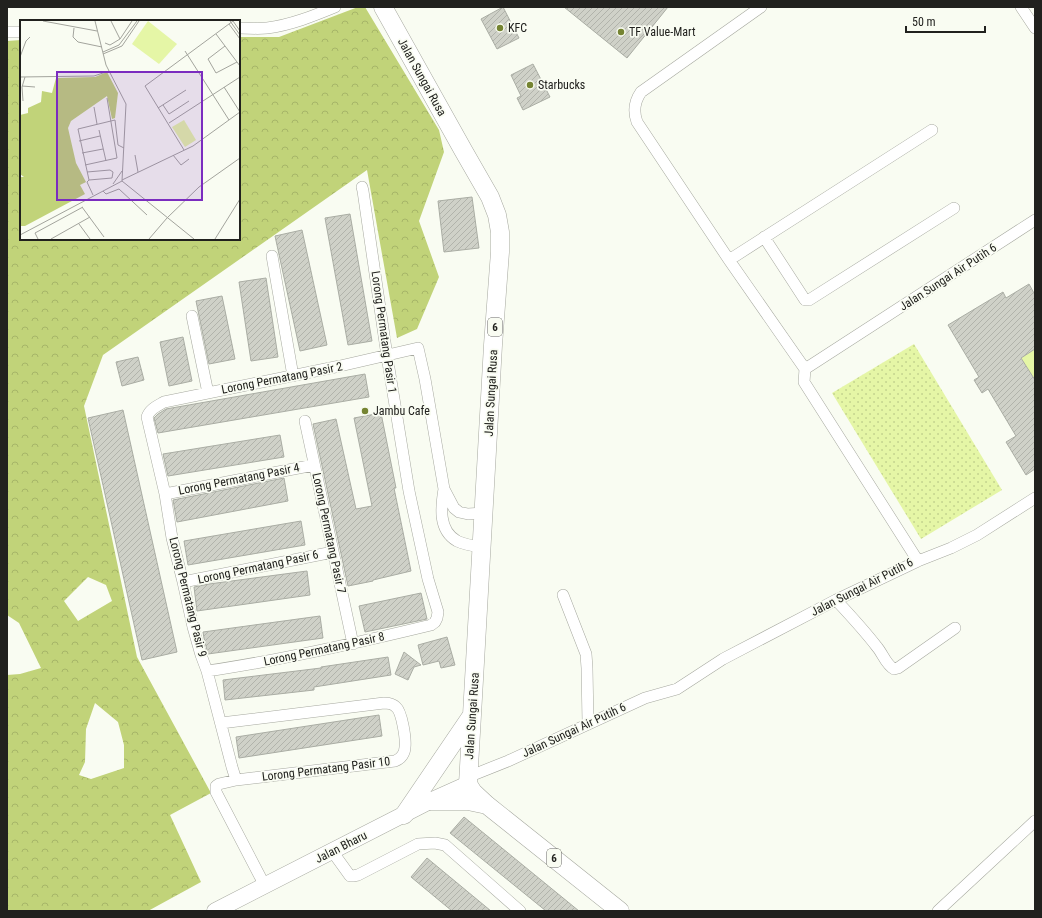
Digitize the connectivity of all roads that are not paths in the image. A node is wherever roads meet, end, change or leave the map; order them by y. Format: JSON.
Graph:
{"nodes":[{"id":1,"x":335,"y":7,"type":"edge"},
{"id":2,"x":383,"y":7,"type":"edge"},
{"id":3,"x":761,"y":7,"type":"edge"},
{"id":4,"x":1021,"y":7,"type":"edge"},
{"id":5,"x":240,"y":28,"type":"edge"},
{"id":6,"x":1035,"y":28,"type":"edge"},
{"id":7,"x":7,"y":32,"type":"edge"},
{"id":8,"x":20,"y":32,"type":"edge"},
{"id":9,"x":932,"y":130,"type":"dead end"},
{"id":10,"x":362,"y":187,"type":"dead end"},
{"id":11,"x":954,"y":208,"type":"dead end"},
{"id":12,"x":1035,"y":220,"type":"edge"},
{"id":13,"x":764,"y":237,"type":"junction"},
{"id":14,"x":272,"y":256,"type":"dead end"},
{"id":15,"x":729,"y":260,"type":"junction"},
{"id":16,"x":192,"y":316,"type":"dead end"},
{"id":17,"x":387,"y":356,"type":"junction"},
{"id":18,"x":805,"y":369,"type":"junction"},
{"id":19,"x":293,"y":376,"type":"junction"},
{"id":20,"x":208,"y":393,"type":"junction"},
{"id":21,"x":149,"y":413,"type":"joint"},
{"id":22,"x":305,"y":421,"type":"dead end"},
{"id":23,"x":314,"y":465,"type":"junction"},
{"id":24,"x":444,"y":489,"type":"junction"},
{"id":25,"x":165,"y":494,"type":"junction"},
{"id":26,"x":1035,"y":498,"type":"edge"},
{"id":27,"x":484,"y":513,"type":"junction"},
{"id":28,"x":482,"y":547,"type":"junction"},
{"id":29,"x":333,"y":552,"type":"junction"},
{"id":30,"x":918,"y":561,"type":"junction"},
{"id":31,"x":183,"y":582,"type":"junction"},
{"id":32,"x":563,"y":595,"type":"dead end"},
{"id":33,"x":836,"y":600,"type":"junction"},
{"id":34,"x":437,"y":618,"type":"joint"},
{"id":35,"x":955,"y":628,"type":"dead end"},
{"id":36,"x":353,"y":644,"type":"junction"},
{"id":37,"x":207,"y":671,"type":"junction"},
{"id":38,"x":472,"y":715,"type":"junction"},
{"id":39,"x":221,"y":724,"type":"junction"},
{"id":40,"x":588,"y":724,"type":"junction"},
{"id":41,"x":236,"y":780,"type":"junction"},
{"id":42,"x":468,"y":781,"type":"junction"},
{"id":43,"x":430,"y":801,"type":"junction"},
{"id":44,"x":487,"y":805,"type":"junction"},
{"id":45,"x":404,"y":815,"type":"junction"},
{"id":46,"x":1035,"y":821,"type":"edge"},
{"id":47,"x":332,"y":851,"type":"junction"},
{"id":48,"x":265,"y":886,"type":"junction"},
{"id":49,"x":215,"y":911,"type":"edge"},
{"id":50,"x":520,"y":911,"type":"edge"},
{"id":51,"x":620,"y":911,"type":"edge"},
{"id":52,"x":938,"y":911,"type":"edge"}],
"edges":[{"from":1,"to":5,"type":"street"},
{"from":2,"to":27,"type":"main road","name":"Jalan Sungai Rusa","number":"6"},
{"from":3,"to":15,"type":"street"},
{"from":4,"to":6,"type":"street"},
{"from":7,"to":8,"type":"street"},
{"from":9,"to":13,"type":"street"},
{"from":10,"to":17,"type":"street","name":"Lorong Permatang Pasir 1"},
{"from":11,"to":13,"type":"street"},
{"from":12,"to":18,"type":"street","name":"Jalan Sungai Air Putih 6"},
{"from":13,"to":15,"type":"street"},
{"from":14,"to":19,"type":"street"},
{"from":15,"to":18,"type":"street"},
{"from":16,"to":20,"type":"street"},
{"from":17,"to":19,"type":"street","name":"Lorong Permatang Pasir 2"},
{"from":17,"to":24,"type":"street","name":"Lorong Permatang Pasir 2"},
{"from":17,"to":34,"type":"street","name":"Lorong Permatang Pasir 1"},
{"from":18,"to":30,"type":"street","name":"Jalan Sungai Air Putih 6"},
{"from":19,"to":20,"type":"street","name":"Lorong Permatang Pasir 2"},
{"from":20,"to":21,"type":"street","name":"Lorong Permatang Pasir 2"},
{"from":21,"to":25,"type":"street","name":"Lorong Permatang Pasir 9"},
{"from":22,"to":23,"type":"street","name":"Lorong Permatang Pasir 7"},
{"from":23,"to":25,"type":"street","name":"Lorong Permatang Pasir 4"},
{"from":23,"to":29,"type":"street","name":"Lorong Permatang Pasir 7"},
{"from":24,"to":27,"type":"street"},
{"from":24,"to":28,"type":"street"},
{"from":25,"to":31,"type":"street","name":"Lorong Permatang Pasir 9"},
{"from":26,"to":30,"type":"street"},
{"from":27,"to":28,"type":"main road","name":"Jalan Sungai Rusa","number":"6"},
{"from":28,"to":38,"type":"main road","name":"Jalan Sungai Rusa","number":"6"},
{"from":29,"to":31,"type":"street","name":"Lorong Permatang Pasir 6"},
{"from":29,"to":36,"type":"street","name":"Lorong Permatang Pasir 7"},
{"from":30,"to":33,"type":"street","name":"Jalan Sungai Air Putih 6"},
{"from":31,"to":37,"type":"street","name":"Lorong Permatang Pasir 9"},
{"from":32,"to":40,"type":"street"},
{"from":33,"to":35,"type":"street"},
{"from":33,"to":40,"type":"street","name":"Jalan Sungai Air Putih 6"},
{"from":34,"to":36,"type":"street","name":"Lorong Permatang Pasir 8"},
{"from":36,"to":37,"type":"street","name":"Lorong Permatang Pasir 8"},
{"from":37,"to":39,"type":"street","name":"Lorong Permatang Pasir 9"},
{"from":38,"to":42,"type":"main road","name":"Jalan Sungai Rusa","number":"6"},
{"from":38,"to":45,"type":"main road"},
{"from":39,"to":41,"type":"street","name":"Lorong Permatang Pasir 9"},
{"from":39,"to":41,"type":"street","name":"Lorong Permatang Pasir 10"},
{"from":40,"to":42,"type":"street","name":"Jalan Sungai Air Putih 6"},
{"from":41,"to":48,"type":"street"},
{"from":42,"to":43,"type":"main road","name":"Jalan Bharu"},
{"from":42,"to":44,"type":"main road","number":"6"},
{"from":43,"to":44,"type":"main road"},
{"from":43,"to":45,"type":"main road","name":"Jalan Bharu"},
{"from":44,"to":51,"type":"main road","number":"6"},
{"from":45,"to":47,"type":"main road","name":"Jalan Bharu"},
{"from":46,"to":52,"type":"street"},
{"from":47,"to":48,"type":"main road","name":"Jalan Bharu"},
{"from":47,"to":50,"type":"street"},
{"from":48,"to":49,"type":"main road","name":"Jalan Bharu"}]}
